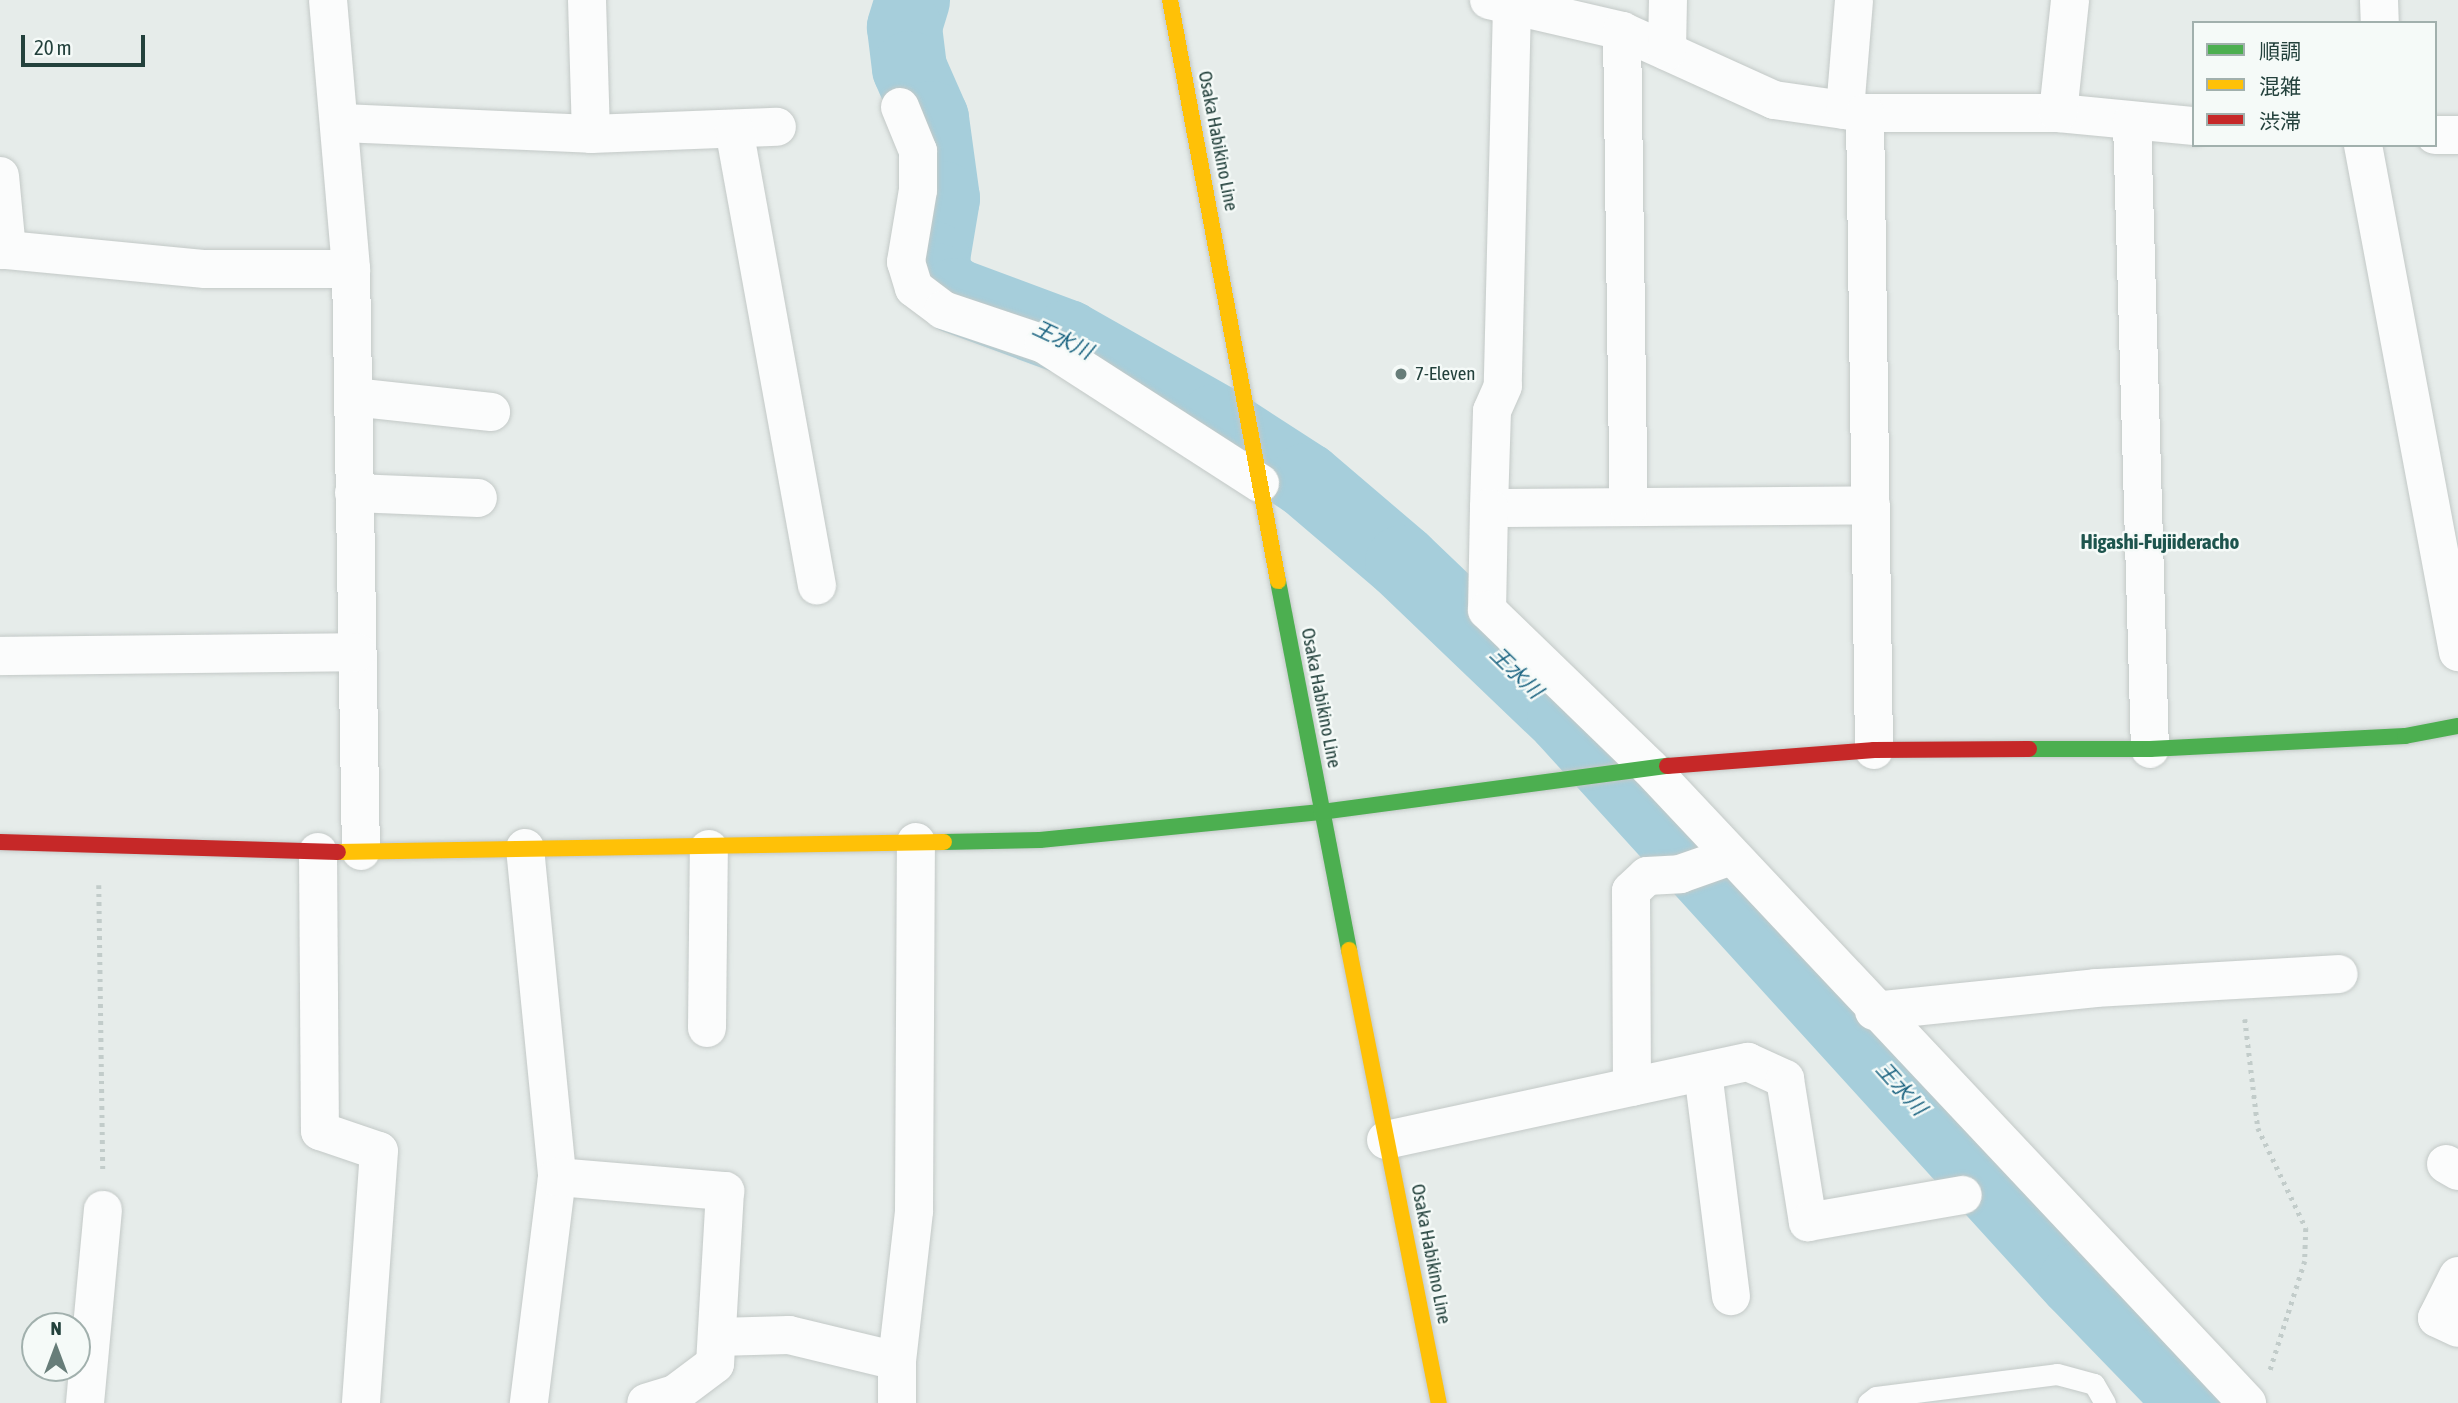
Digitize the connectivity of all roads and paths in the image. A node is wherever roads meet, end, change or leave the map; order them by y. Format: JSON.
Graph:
{"nodes":[{"id":1,"x":328,"y":0,"type":"edge"},
{"id":2,"x":587,"y":0,"type":"edge"},
{"id":3,"x":1170,"y":0,"type":"edge"},
{"id":4,"x":1668,"y":0,"type":"edge"},
{"id":5,"x":1854,"y":0,"type":"edge"},
{"id":6,"x":2070,"y":0,"type":"edge"},
{"id":7,"x":2379,"y":0,"type":"edge"},
{"id":8,"x":1499,"y":3,"type":"edge"},
{"id":9,"x":2380,"y":21,"type":"edge"},
{"id":10,"x":1622,"y":31,"type":"junction"},
{"id":11,"x":1667,"y":51,"type":"junction"},
{"id":12,"x":900,"y":107,"type":"dead end"},
{"id":13,"x":1855,"y":111,"type":"junction"},
{"id":14,"x":2058,"y":113,"type":"junction"},
{"id":15,"x":2132,"y":122,"type":"junction"},
{"id":16,"x":342,"y":123,"type":"junction"},
{"id":17,"x":2192,"y":126,"type":"edge"},
{"id":18,"x":777,"y":127,"type":"dead end"},
{"id":19,"x":734,"y":129,"type":"junction"},
{"id":20,"x":592,"y":134,"type":"junction"},
{"id":21,"x":2437,"y":135,"type":"edge"},
{"id":22,"x":2458,"y":135,"type":"edge"},
{"id":23,"x":2363,"y":147,"type":"edge"},
{"id":24,"x":0,"y":176,"type":"edge"},
{"id":25,"x":3,"y":250,"type":"edge"},
{"id":26,"x":351,"y":269,"type":"junction"},
{"id":27,"x":353,"y":397,"type":"junction"},
{"id":28,"x":491,"y":412,"type":"dead end"},
{"id":29,"x":1257,"y":469,"type":"junction"},
{"id":30,"x":354,"y":494,"type":"junction"},
{"id":31,"x":478,"y":498,"type":"dead end"},
{"id":32,"x":1871,"y":505,"type":"junction"},
{"id":33,"x":1629,"y":507,"type":"junction"},
{"id":34,"x":1489,"y":508,"type":"junction"},
{"id":35,"x":817,"y":586,"type":"dead end"},
{"id":36,"x":357,"y":652,"type":"junction"},
{"id":37,"x":2458,"y":652,"type":"edge"},
{"id":38,"x":0,"y":656,"type":"edge"},
{"id":39,"x":2458,"y":726,"type":"edge"},
{"id":40,"x":2150,"y":749,"type":"junction"},
{"id":41,"x":1874,"y":750,"type":"junction"},
{"id":42,"x":1638,"y":769,"type":"junction"},
{"id":43,"x":1321,"y":812,"type":"junction"},
{"id":44,"x":0,"y":842,"type":"edge"},
{"id":45,"x":916,"y":842,"type":"junction"},
{"id":46,"x":99,"y":843,"type":"junction"},
{"id":47,"x":525,"y":848,"type":"junction"},
{"id":48,"x":709,"y":849,"type":"junction"},
{"id":49,"x":360,"y":851,"type":"junction"},
{"id":50,"x":318,"y":852,"type":"junction"},
{"id":51,"x":1731,"y":856,"type":"junction"},
{"id":52,"x":2339,"y":974,"type":"dead end"},
{"id":53,"x":2243,"y":979,"type":"junction"},
{"id":54,"x":1874,"y":1011,"type":"junction"},
{"id":55,"x":708,"y":1028,"type":"dead end"},
{"id":56,"x":1703,"y":1072,"type":"junction"},
{"id":57,"x":1632,"y":1087,"type":"junction"},
{"id":58,"x":1387,"y":1140,"type":"junction"},
{"id":59,"x":557,"y":1177,"type":"junction"},
{"id":60,"x":1963,"y":1195,"type":"dead end"},
{"id":61,"x":103,"y":1210,"type":"joint"},
{"id":62,"x":2458,"y":1276,"type":"edge"},
{"id":63,"x":1731,"y":1296,"type":"dead end"},
{"id":64,"x":2458,"y":1328,"type":"edge"},
{"id":65,"x":717,"y":1337,"type":"junction"},
{"id":66,"x":897,"y":1361,"type":"junction"},
{"id":67,"x":2258,"y":1390,"type":"edge"},
{"id":68,"x":85,"y":1403,"type":"edge"},
{"id":69,"x":361,"y":1403,"type":"edge"},
{"id":70,"x":529,"y":1403,"type":"edge"},
{"id":71,"x":646,"y":1403,"type":"edge"},
{"id":72,"x":897,"y":1403,"type":"edge"},
{"id":73,"x":1439,"y":1403,"type":"edge"},
{"id":74,"x":1868,"y":1403,"type":"edge"},
{"id":75,"x":2105,"y":1403,"type":"edge"}],
"edges":[{"from":1,"to":16,"type":"street"},
{"from":2,"to":20,"type":"street"},
{"from":3,"to":29,"type":"street","name":"Osaka Habikino Line"},
{"from":4,"to":11,"type":"street"},
{"from":5,"to":13,"type":"street"},
{"from":6,"to":14,"type":"street"},
{"from":7,"to":9,"type":"street"},
{"from":8,"to":10,"type":"street"},
{"from":8,"to":34,"type":"street"},
{"from":10,"to":11,"type":"street"},
{"from":10,"to":33,"type":"street"},
{"from":11,"to":13,"type":"street"},
{"from":12,"to":29,"type":"street"},
{"from":13,"to":14,"type":"street"},
{"from":13,"to":32,"type":"street"},
{"from":14,"to":15,"type":"street"},
{"from":15,"to":17,"type":"street"},
{"from":15,"to":40,"type":"street"},
{"from":16,"to":20,"type":"street"},
{"from":16,"to":26,"type":"street"},
{"from":18,"to":19,"type":"street"},
{"from":19,"to":20,"type":"street"},
{"from":19,"to":35,"type":"street"},
{"from":21,"to":22,"type":"street"},
{"from":23,"to":37,"type":"street"},
{"from":24,"to":25,"type":"street"},
{"from":25,"to":26,"type":"street"},
{"from":26,"to":27,"type":"street"},
{"from":27,"to":28,"type":"street"},
{"from":27,"to":30,"type":"street"},
{"from":29,"to":43,"type":"street","name":"Osaka Habikino Line"},
{"from":30,"to":31,"type":"street"},
{"from":30,"to":36,"type":"street"},
{"from":32,"to":33,"type":"street"},
{"from":32,"to":41,"type":"street"},
{"from":33,"to":34,"type":"street"},
{"from":34,"to":42,"type":"street"},
{"from":36,"to":38,"type":"street"},
{"from":36,"to":49,"type":"street"},
{"from":39,"to":40,"type":"street"},
{"from":40,"to":41,"type":"street"},
{"from":41,"to":42,"type":"street"},
{"from":42,"to":43,"type":"street"},
{"from":42,"to":51,"type":"street"},
{"from":43,"to":45,"type":"street"},
{"from":43,"to":58,"type":"street","name":"Osaka Habikino Line"},
{"from":44,"to":46,"type":"street"},
{"from":45,"to":48,"type":"street"},
{"from":45,"to":66,"type":"street"},
{"from":46,"to":50,"type":"street"},
{"from":46,"to":61,"type":"path"},
{"from":47,"to":48,"type":"street"},
{"from":47,"to":49,"type":"street"},
{"from":47,"to":59,"type":"street"},
{"from":48,"to":55,"type":"street"},
{"from":49,"to":50,"type":"street"},
{"from":50,"to":69,"type":"street"},
{"from":51,"to":54,"type":"street"},
{"from":51,"to":57,"type":"street"},
{"from":52,"to":53,"type":"street"},
{"from":53,"to":54,"type":"street"},
{"from":53,"to":67,"type":"path"},
{"from":54,"to":67,"type":"street"},
{"from":56,"to":57,"type":"street"},
{"from":56,"to":60,"type":"street"},
{"from":56,"to":63,"type":"street"},
{"from":57,"to":58,"type":"street"},
{"from":58,"to":73,"type":"street","name":"Osaka Habikino Line"},
{"from":59,"to":65,"type":"street"},
{"from":59,"to":70,"type":"street"},
{"from":61,"to":68,"type":"street"},
{"from":62,"to":64,"type":"street"},
{"from":65,"to":66,"type":"street"},
{"from":65,"to":71,"type":"street"},
{"from":66,"to":72,"type":"street"},
{"from":74,"to":75,"type":"lane"}]}
